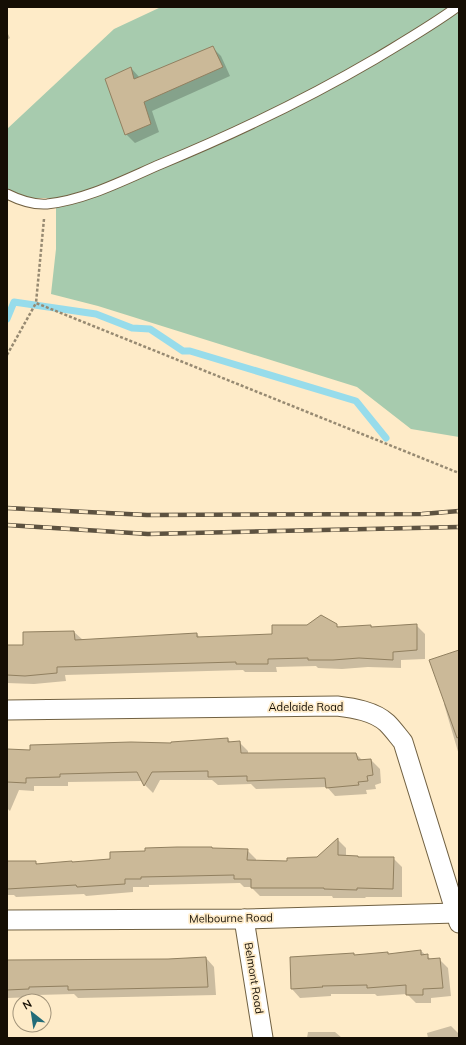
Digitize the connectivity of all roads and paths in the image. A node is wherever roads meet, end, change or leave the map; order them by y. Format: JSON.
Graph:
{"nodes":[{"id":1,"x":457,"y":7,"type":"edge"},
{"id":2,"x":7,"y":194,"type":"edge"},
{"id":3,"x":46,"y":204,"type":"junction"},
{"id":4,"x":36,"y":303,"type":"junction"},
{"id":5,"x":7,"y":355,"type":"edge"},
{"id":6,"x":459,"y":473,"type":"edge"},
{"id":7,"x":7,"y":710,"type":"edge"},
{"id":8,"x":457,"y":918,"type":"edge"},
{"id":9,"x":244,"y":919,"type":"junction"},
{"id":10,"x":7,"y":920,"type":"edge"},
{"id":11,"x":263,"y":1038,"type":"edge"}],
"edges":[{"from":1,"to":3,"type":"lane"},
{"from":2,"to":3,"type":"lane"},
{"from":3,"to":4,"type":"path"},
{"from":4,"to":5,"type":"path"},
{"from":4,"to":6,"type":"path"},
{"from":7,"to":8,"type":"street","name":"Adelaide Road"},
{"from":8,"to":9,"type":"street","name":"Melbourne Road"},
{"from":9,"to":10,"type":"street","name":"Melbourne Road"},
{"from":9,"to":11,"type":"street","name":"Belmont Road"}]}
